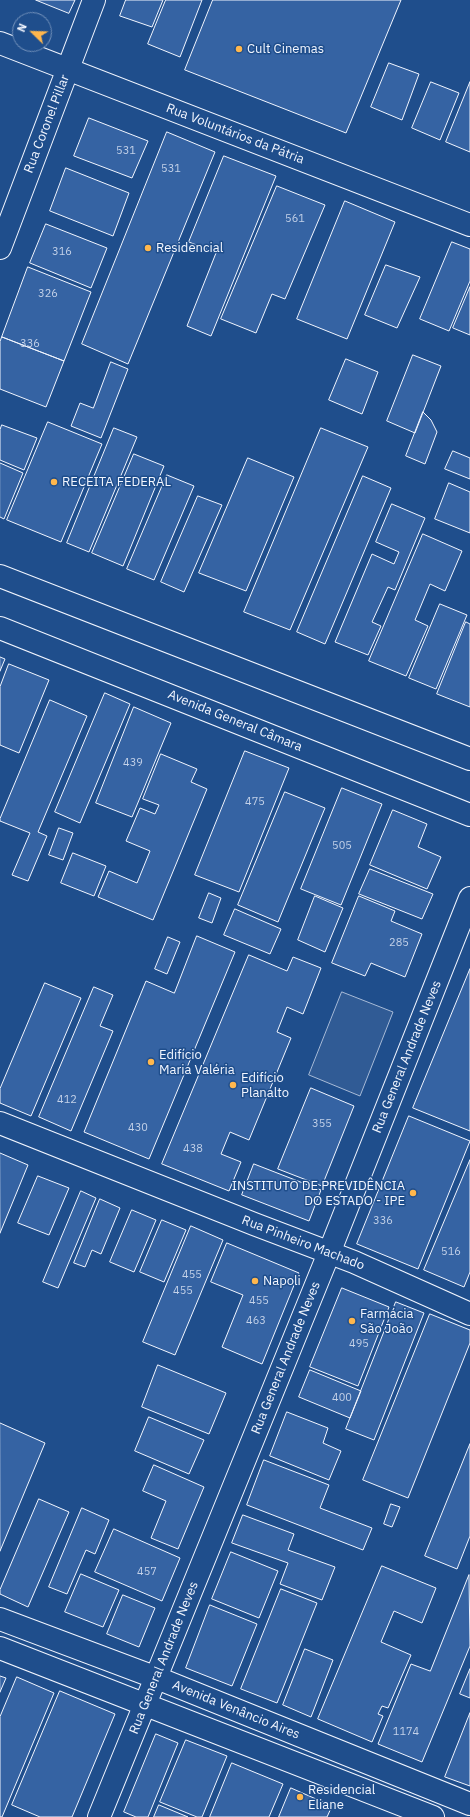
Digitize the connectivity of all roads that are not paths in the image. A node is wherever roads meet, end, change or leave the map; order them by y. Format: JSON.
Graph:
{"nodes":[{"id":1,"x":94,"y":0,"type":"edge"},
{"id":2,"x":0,"y":44,"type":"edge"},
{"id":3,"x":68,"y":69,"type":"junction"},
{"id":4,"x":470,"y":225,"type":"edge"},
{"id":5,"x":0,"y":248,"type":"edge"},
{"id":6,"x":0,"y":576,"type":"edge"},
{"id":7,"x":0,"y":628,"type":"edge"},
{"id":8,"x":470,"y":759,"type":"edge"},
{"id":9,"x":470,"y":814,"type":"edge"},
{"id":10,"x":470,"y":898,"type":"edge"},
{"id":11,"x":0,"y":1123,"type":"edge"},
{"id":12,"x":329,"y":1253,"type":"junction"},
{"id":13,"x":470,"y":1314,"type":"edge"},
{"id":14,"x":0,"y":1619,"type":"edge"},
{"id":15,"x":0,"y":1648,"type":"edge"},
{"id":16,"x":157,"y":1678,"type":"junction"},
{"id":17,"x":145,"y":1704,"type":"junction"},
{"id":18,"x":470,"y":1804,"type":"edge"},
{"id":19,"x":99,"y":1817,"type":"edge"},
{"id":20,"x":432,"y":1817,"type":"edge"}],
"edges":[{"from":1,"to":3,"type":"main road","name":"Rua Coronel Pillar"},
{"from":2,"to":3,"type":"main road","name":"Rua Voluntários da Pátria"},
{"from":3,"to":4,"type":"main road","name":"Rua Voluntários da Pátria"},
{"from":3,"to":5,"type":"main road","name":"Rua Coronel Pillar"},
{"from":6,"to":8,"type":"main road"},
{"from":7,"to":9,"type":"main road","name":"Avenida General Câmara"},
{"from":10,"to":12,"type":"main road","name":"Rua General Andrade Neves"},
{"from":11,"to":12,"type":"main road","name":"Rua Pinheiro Machado"},
{"from":12,"to":13,"type":"main road","name":"Rua Pinheiro Machado"},
{"from":12,"to":16,"type":"main road","name":"Rua General Andrade Neves"},
{"from":14,"to":16,"type":"main road","name":"Avenida Venâncio Aires"},
{"from":15,"to":17,"type":"main road","name":"Avenida Venâncio Aires"},
{"from":16,"to":17,"type":"main road","name":"Rua General Andrade Neves"},
{"from":16,"to":18,"type":"main road","name":"Avenida Venâncio Aires"},
{"from":17,"to":19,"type":"main road","name":"Rua General Andrade Neves"},
{"from":17,"to":20,"type":"main road","name":"Avenida Venâncio Aires"}]}
